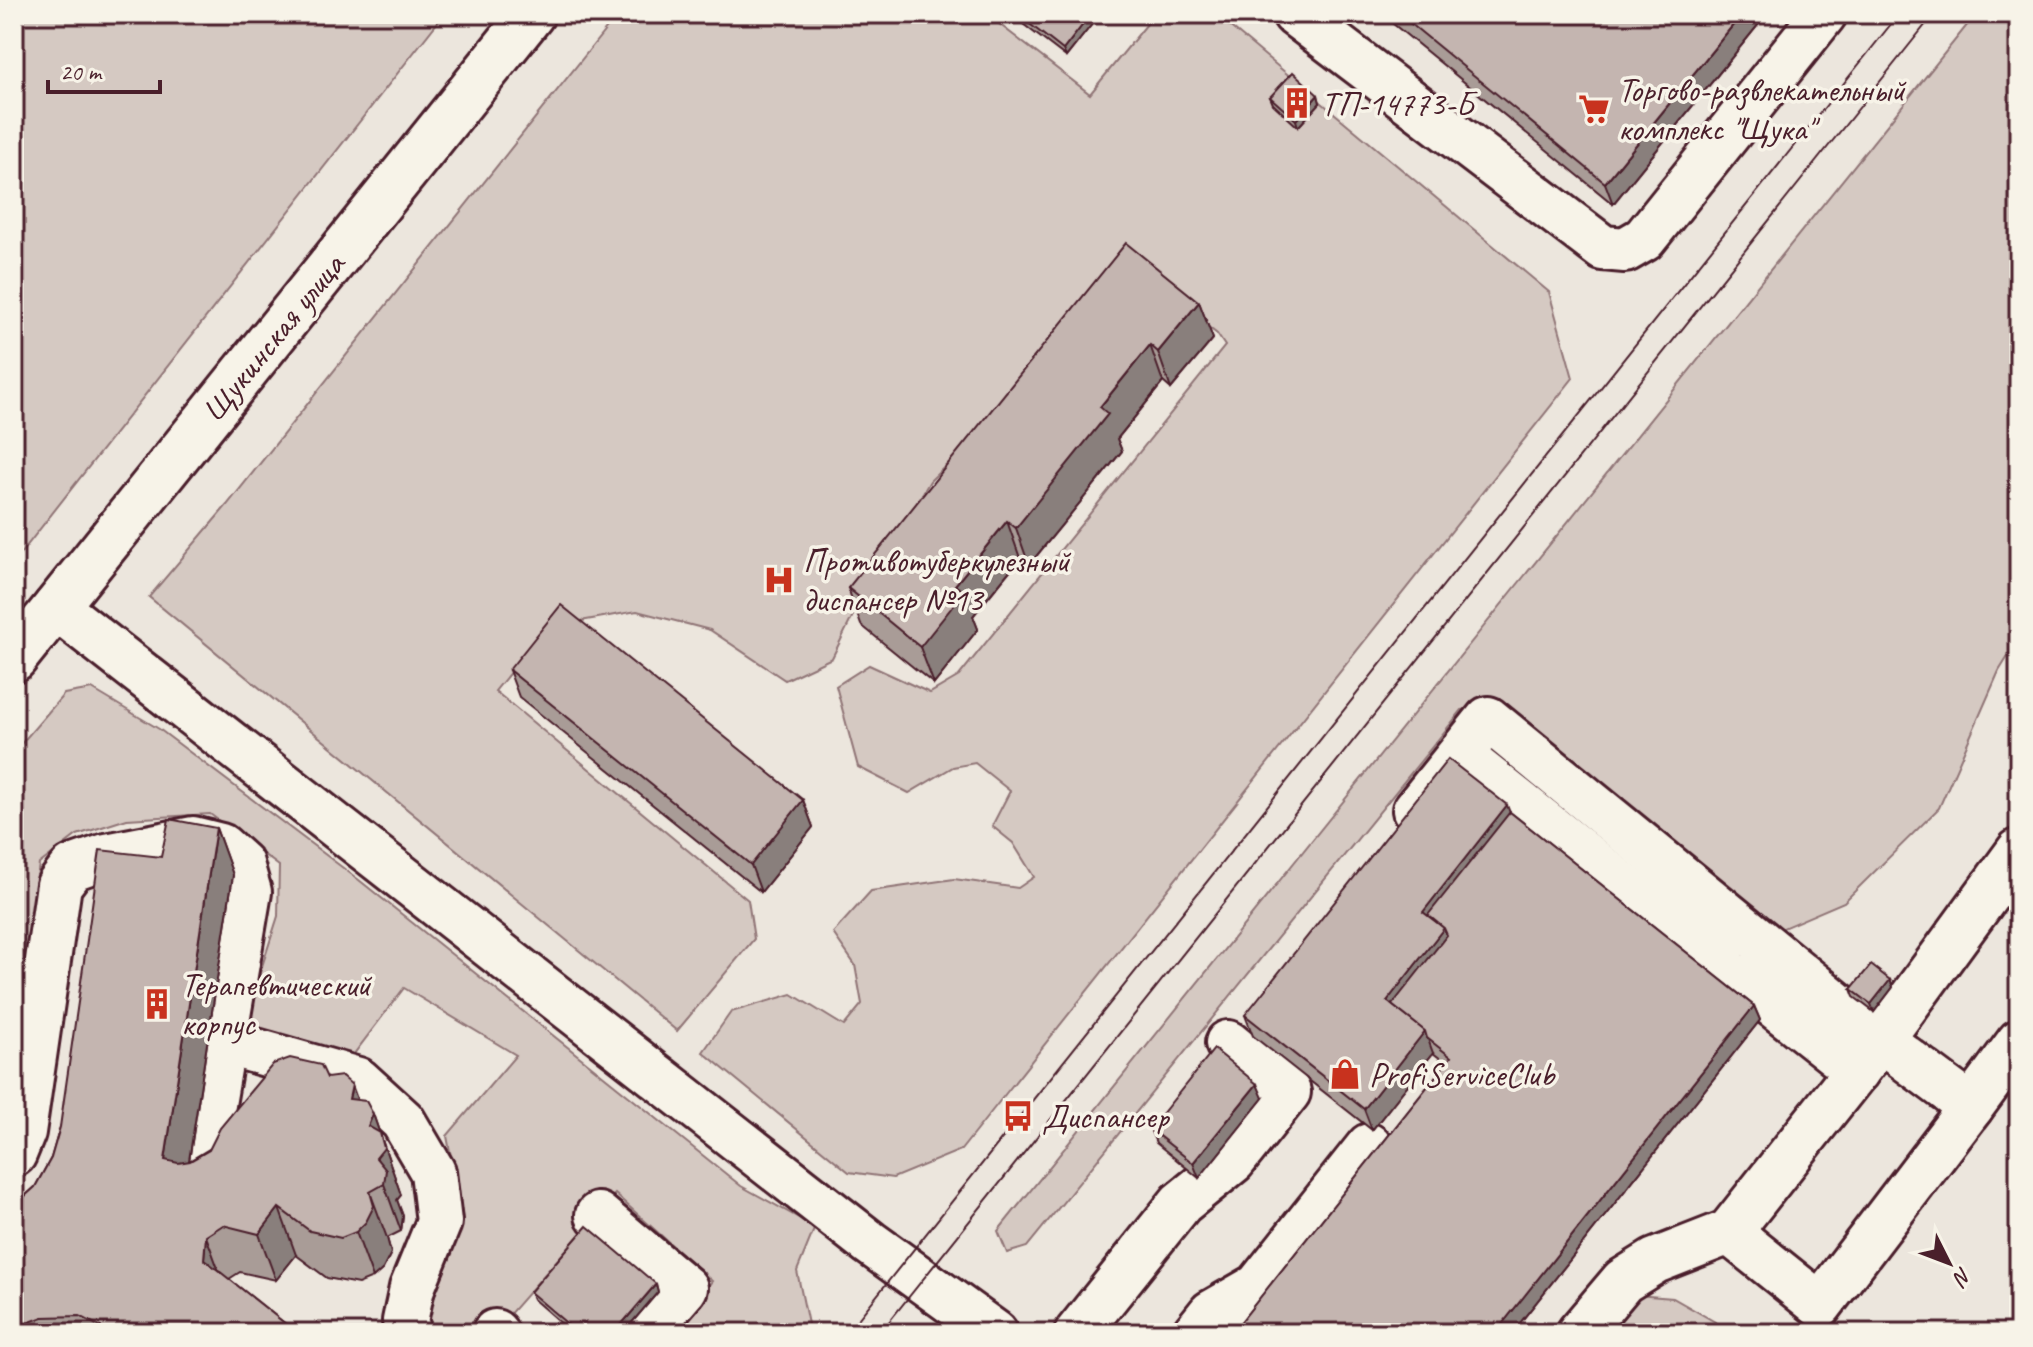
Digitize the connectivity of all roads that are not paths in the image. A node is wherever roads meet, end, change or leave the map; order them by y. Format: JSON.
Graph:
{"nodes":[{"id":1,"x":532,"y":14,"type":"edge"},
{"id":2,"x":1295,"y":14,"type":"edge"},
{"id":3,"x":1824,"y":14,"type":"edge"},
{"id":4,"x":56,"y":607,"type":"junction"},
{"id":5,"x":14,"y":659,"type":"edge"},
{"id":6,"x":1460,"y":755,"type":"junction"},
{"id":7,"x":1391,"y":838,"type":"edge"},
{"id":8,"x":2019,"y":851,"type":"edge"},
{"id":9,"x":224,"y":1042,"type":"junction"},
{"id":10,"x":2019,"y":1042,"type":"edge"},
{"id":11,"x":1228,"y":1043,"type":"dead end"},
{"id":12,"x":1869,"y":1055,"type":"junction"},
{"id":13,"x":1971,"y":1107,"type":"junction"},
{"id":14,"x":1369,"y":1146,"type":"dead end"},
{"id":15,"x":14,"y":1154,"type":"edge"},
{"id":16,"x":200,"y":1181,"type":"edge"},
{"id":17,"x":598,"y":1215,"type":"dead end"},
{"id":18,"x":1729,"y":1232,"type":"junction"},
{"id":19,"x":409,"y":1333,"type":"edge"},
{"id":20,"x":646,"y":1333,"type":"edge"},
{"id":21,"x":995,"y":1333,"type":"edge"},
{"id":22,"x":1077,"y":1333,"type":"edge"},
{"id":23,"x":1195,"y":1333,"type":"edge"},
{"id":24,"x":1579,"y":1333,"type":"edge"}],
"edges":[{"from":1,"to":4,"type":"street","name":"Щукинская улица"},
{"from":2,"to":3,"type":"street"},
{"from":4,"to":5,"type":"street","name":"Щукинская улица"},
{"from":4,"to":21,"type":"street"},
{"from":6,"to":7,"type":"street"},
{"from":6,"to":12,"type":"street"},
{"from":6,"to":12,"type":"street"},
{"from":8,"to":12,"type":"street"},
{"from":9,"to":15,"type":"street"},
{"from":9,"to":16,"type":"street"},
{"from":9,"to":19,"type":"street"},
{"from":10,"to":13,"type":"street"},
{"from":11,"to":22,"type":"street"},
{"from":12,"to":13,"type":"street"},
{"from":12,"to":18,"type":"street"},
{"from":13,"to":18,"type":"street"},
{"from":14,"to":23,"type":"street"},
{"from":17,"to":20,"type":"street"},
{"from":18,"to":24,"type":"street"}]}
